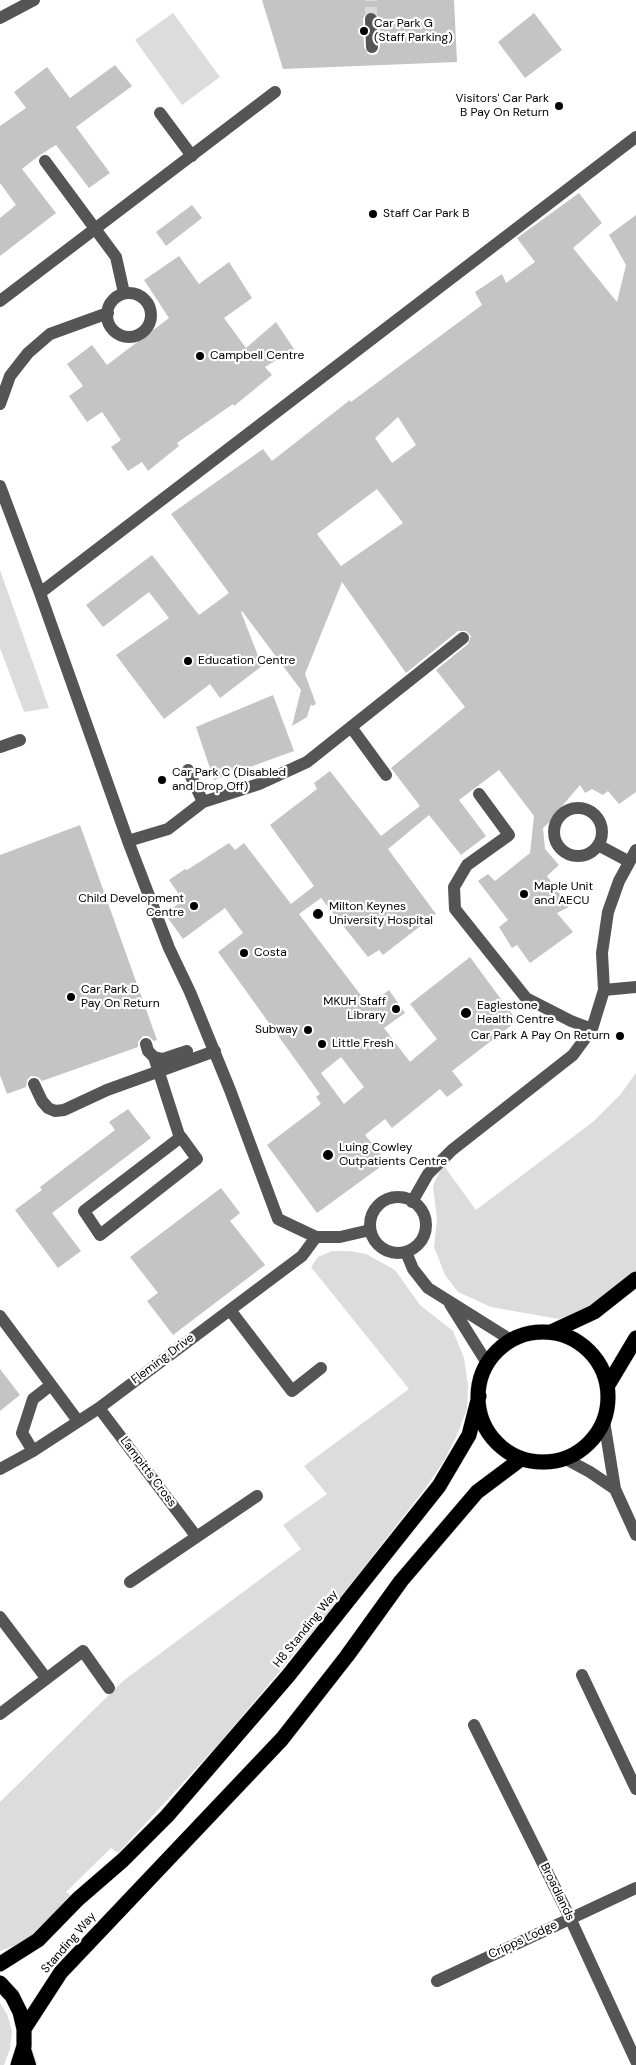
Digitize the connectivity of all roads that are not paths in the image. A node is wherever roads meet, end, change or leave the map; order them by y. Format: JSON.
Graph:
{"nodes":[{"id":1,"x":34,"y":0,"type":"edge"},
{"id":2,"x":0,"y":18,"type":"edge"},
{"id":3,"x":371,"y":19,"type":"tunnel mouth"},
{"id":4,"x":372,"y":47,"type":"dead end"},
{"id":5,"x":275,"y":92,"type":"dead end"},
{"id":6,"x":160,"y":113,"type":"dead end"},
{"id":7,"x":636,"y":137,"type":"edge"},
{"id":8,"x":192,"y":156,"type":"junction"},
{"id":9,"x":44,"y":161,"type":"dead end"},
{"id":10,"x":96,"y":230,"type":"junction"},
{"id":11,"x":124,"y":293,"type":"junction"},
{"id":12,"x":0,"y":301,"type":"edge"},
{"id":13,"x":108,"y":313,"type":"junction"},
{"id":14,"x":0,"y":404,"type":"edge"},
{"id":15,"x":0,"y":486,"type":"edge"},
{"id":16,"x":40,"y":593,"type":"junction"},
{"id":17,"x":463,"y":638,"type":"dead end"},
{"id":18,"x":351,"y":727,"type":"junction"},
{"id":19,"x":20,"y":740,"type":"dead end"},
{"id":20,"x":0,"y":747,"type":"edge"},
{"id":21,"x":188,"y":770,"type":"dead end"},
{"id":22,"x":386,"y":775,"type":"dead end"},
{"id":23,"x":479,"y":794,"type":"dead end"},
{"id":24,"x":203,"y":802,"type":"junction"},
{"id":25,"x":128,"y":841,"type":"junction"},
{"id":26,"x":598,"y":845,"type":"dead end"},
{"id":27,"x":636,"y":850,"type":"edge"},
{"id":28,"x":628,"y":861,"type":"junction"},
{"id":29,"x":636,"y":987,"type":"edge"},
{"id":30,"x":604,"y":990,"type":"junction"},
{"id":31,"x":592,"y":1029,"type":"junction"},
{"id":32,"x":146,"y":1044,"type":"dead end"},
{"id":33,"x":213,"y":1047,"type":"junction"},
{"id":34,"x":154,"y":1057,"type":"junction"},
{"id":35,"x":158,"y":1071,"type":"junction"},
{"id":36,"x":34,"y":1084,"type":"dead end"},
{"id":37,"x":181,"y":1137,"type":"junction"},
{"id":38,"x":412,"y":1202,"type":"junction"},
{"id":39,"x":370,"y":1230,"type":"junction"},
{"id":40,"x":316,"y":1237,"type":"junction"},
{"id":41,"x":406,"y":1252,"type":"junction"},
{"id":42,"x":636,"y":1279,"type":"edge"},
{"id":43,"x":448,"y":1302,"type":"junction"},
{"id":44,"x":230,"y":1310,"type":"junction"},
{"id":45,"x":0,"y":1316,"type":"edge"},
{"id":46,"x":551,"y":1332,"type":"junction"},
{"id":47,"x":636,"y":1338,"type":"edge"},
{"id":48,"x":511,"y":1340,"type":"junction"},
{"id":49,"x":487,"y":1363,"type":"junction"},
{"id":50,"x":321,"y":1368,"type":"dead end"},
{"id":51,"x":51,"y":1385,"type":"junction"},
{"id":52,"x":608,"y":1385,"type":"junction"},
{"id":53,"x":479,"y":1396,"type":"junction"},
{"id":54,"x":99,"y":1408,"type":"junction"},
{"id":55,"x":78,"y":1421,"type":"junction"},
{"id":56,"x":604,"y":1421,"type":"junction"},
{"id":57,"x":33,"y":1451,"type":"junction"},
{"id":58,"x":520,"y":1458,"type":"junction"},
{"id":59,"x":564,"y":1458,"type":"junction"},
{"id":60,"x":0,"y":1469,"type":"edge"},
{"id":61,"x":615,"y":1489,"type":"junction"},
{"id":62,"x":257,"y":1496,"type":"dead end"},
{"id":63,"x":636,"y":1535,"type":"edge"},
{"id":64,"x":196,"y":1536,"type":"junction"},
{"id":65,"x":130,"y":1582,"type":"dead end"},
{"id":66,"x":0,"y":1617,"type":"edge"},
{"id":67,"x":582,"y":1676,"type":"dead end"},
{"id":68,"x":46,"y":1678,"type":"junction"},
{"id":69,"x":109,"y":1688,"type":"dead end"},
{"id":70,"x":0,"y":1714,"type":"edge"},
{"id":71,"x":474,"y":1725,"type":"dead end"},
{"id":72,"x":636,"y":1789,"type":"edge"},
{"id":73,"x":123,"y":1860,"type":"joint"},
{"id":74,"x":636,"y":1888,"type":"edge"},
{"id":75,"x":570,"y":1918,"type":"junction"},
{"id":76,"x":0,"y":1964,"type":"edge"},
{"id":77,"x":437,"y":1981,"type":"dead end"},
{"id":78,"x":0,"y":1983,"type":"edge"},
{"id":79,"x":24,"y":2028,"type":"junction"},
{"id":80,"x":24,"y":2046,"type":"junction"},
{"id":81,"x":636,"y":2061,"type":"edge"},
{"id":82,"x":18,"y":2065,"type":"edge"},
{"id":83,"x":30,"y":2065,"type":"edge"}],
"edges":[{"from":1,"to":2,"type":"street"},
{"from":3,"to":4,"type":"street"},
{"from":5,"to":8,"type":"street"},
{"from":6,"to":8,"type":"street"},
{"from":7,"to":16,"type":"street"},
{"from":8,"to":10,"type":"street"},
{"from":9,"to":10,"type":"street"},
{"from":10,"to":11,"type":"street"},
{"from":10,"to":12,"type":"street"},
{"from":11,"to":13,"type":"street"},
{"from":11,"to":13,"type":"street"},
{"from":13,"to":14,"type":"street"},
{"from":15,"to":16,"type":"street"},
{"from":16,"to":25,"type":"street"},
{"from":17,"to":18,"type":"street"},
{"from":18,"to":22,"type":"street"},
{"from":18,"to":24,"type":"street"},
{"from":19,"to":20,"type":"street"},
{"from":21,"to":24,"type":"street"},
{"from":23,"to":31,"type":"street"},
{"from":24,"to":25,"type":"street"},
{"from":25,"to":33,"type":"street"},
{"from":26,"to":28,"type":"street"},
{"from":27,"to":28,"type":"street"},
{"from":28,"to":30,"type":"street"},
{"from":29,"to":30,"type":"street"},
{"from":30,"to":31,"type":"street"},
{"from":31,"to":38,"type":"street"},
{"from":32,"to":34,"type":"street"},
{"from":33,"to":34,"type":"street"},
{"from":33,"to":35,"type":"street"},
{"from":33,"to":40,"type":"street"},
{"from":34,"to":35,"type":"street"},
{"from":35,"to":36,"type":"street"},
{"from":35,"to":37,"type":"street"},
{"from":37,"to":37,"type":"street"},
{"from":38,"to":39,"type":"street"},
{"from":38,"to":41,"type":"street"},
{"from":39,"to":40,"type":"street"},
{"from":39,"to":41,"type":"street"},
{"from":40,"to":44,"type":"street","name":"Fleming Drive"},
{"from":41,"to":43,"type":"street"},
{"from":42,"to":46,"type":"highway"},
{"from":43,"to":48,"type":"street"},
{"from":43,"to":49,"type":"street"},
{"from":44,"to":50,"type":"street"},
{"from":44,"to":54,"type":"street","name":"Fleming Drive"},
{"from":45,"to":51,"type":"street"},
{"from":46,"to":48,"type":"highway"},
{"from":46,"to":52,"type":"highway"},
{"from":47,"to":52,"type":"highway"},
{"from":48,"to":49,"type":"highway"},
{"from":49,"to":53,"type":"highway"},
{"from":51,"to":55,"type":"street"},
{"from":51,"to":57,"type":"street"},
{"from":52,"to":56,"type":"highway"},
{"from":53,"to":58,"type":"highway"},
{"from":53,"to":73,"type":"highway","name":"H8 Standing Way"},
{"from":54,"to":55,"type":"street","name":"Fleming Drive"},
{"from":54,"to":64,"type":"street","name":"Lampitts Cross"},
{"from":55,"to":57,"type":"street","name":"Fleming Drive"},
{"from":56,"to":59,"type":"highway"},
{"from":56,"to":61,"type":"street"},
{"from":57,"to":60,"type":"street","name":"Fleming Drive"},
{"from":58,"to":59,"type":"highway"},
{"from":58,"to":79,"type":"highway","name":"Standing Way"},
{"from":59,"to":61,"type":"street"},
{"from":61,"to":63,"type":"street"},
{"from":62,"to":64,"type":"street"},
{"from":64,"to":65,"type":"street"},
{"from":66,"to":68,"type":"street"},
{"from":67,"to":72,"type":"street"},
{"from":68,"to":69,"type":"street"},
{"from":68,"to":70,"type":"street"},
{"from":71,"to":75,"type":"street","name":"Broadlands"},
{"from":73,"to":76,"type":"highway","name":"Standing Way"},
{"from":74,"to":75,"type":"street","name":"Cripps Lodge"},
{"from":75,"to":77,"type":"street","name":"Cripps Lodge"},
{"from":75,"to":81,"type":"street","name":"Broadlands"},
{"from":78,"to":79,"type":"highway"},
{"from":79,"to":80,"type":"highway"},
{"from":80,"to":82,"type":"highway"},
{"from":80,"to":83,"type":"main road"}]}
